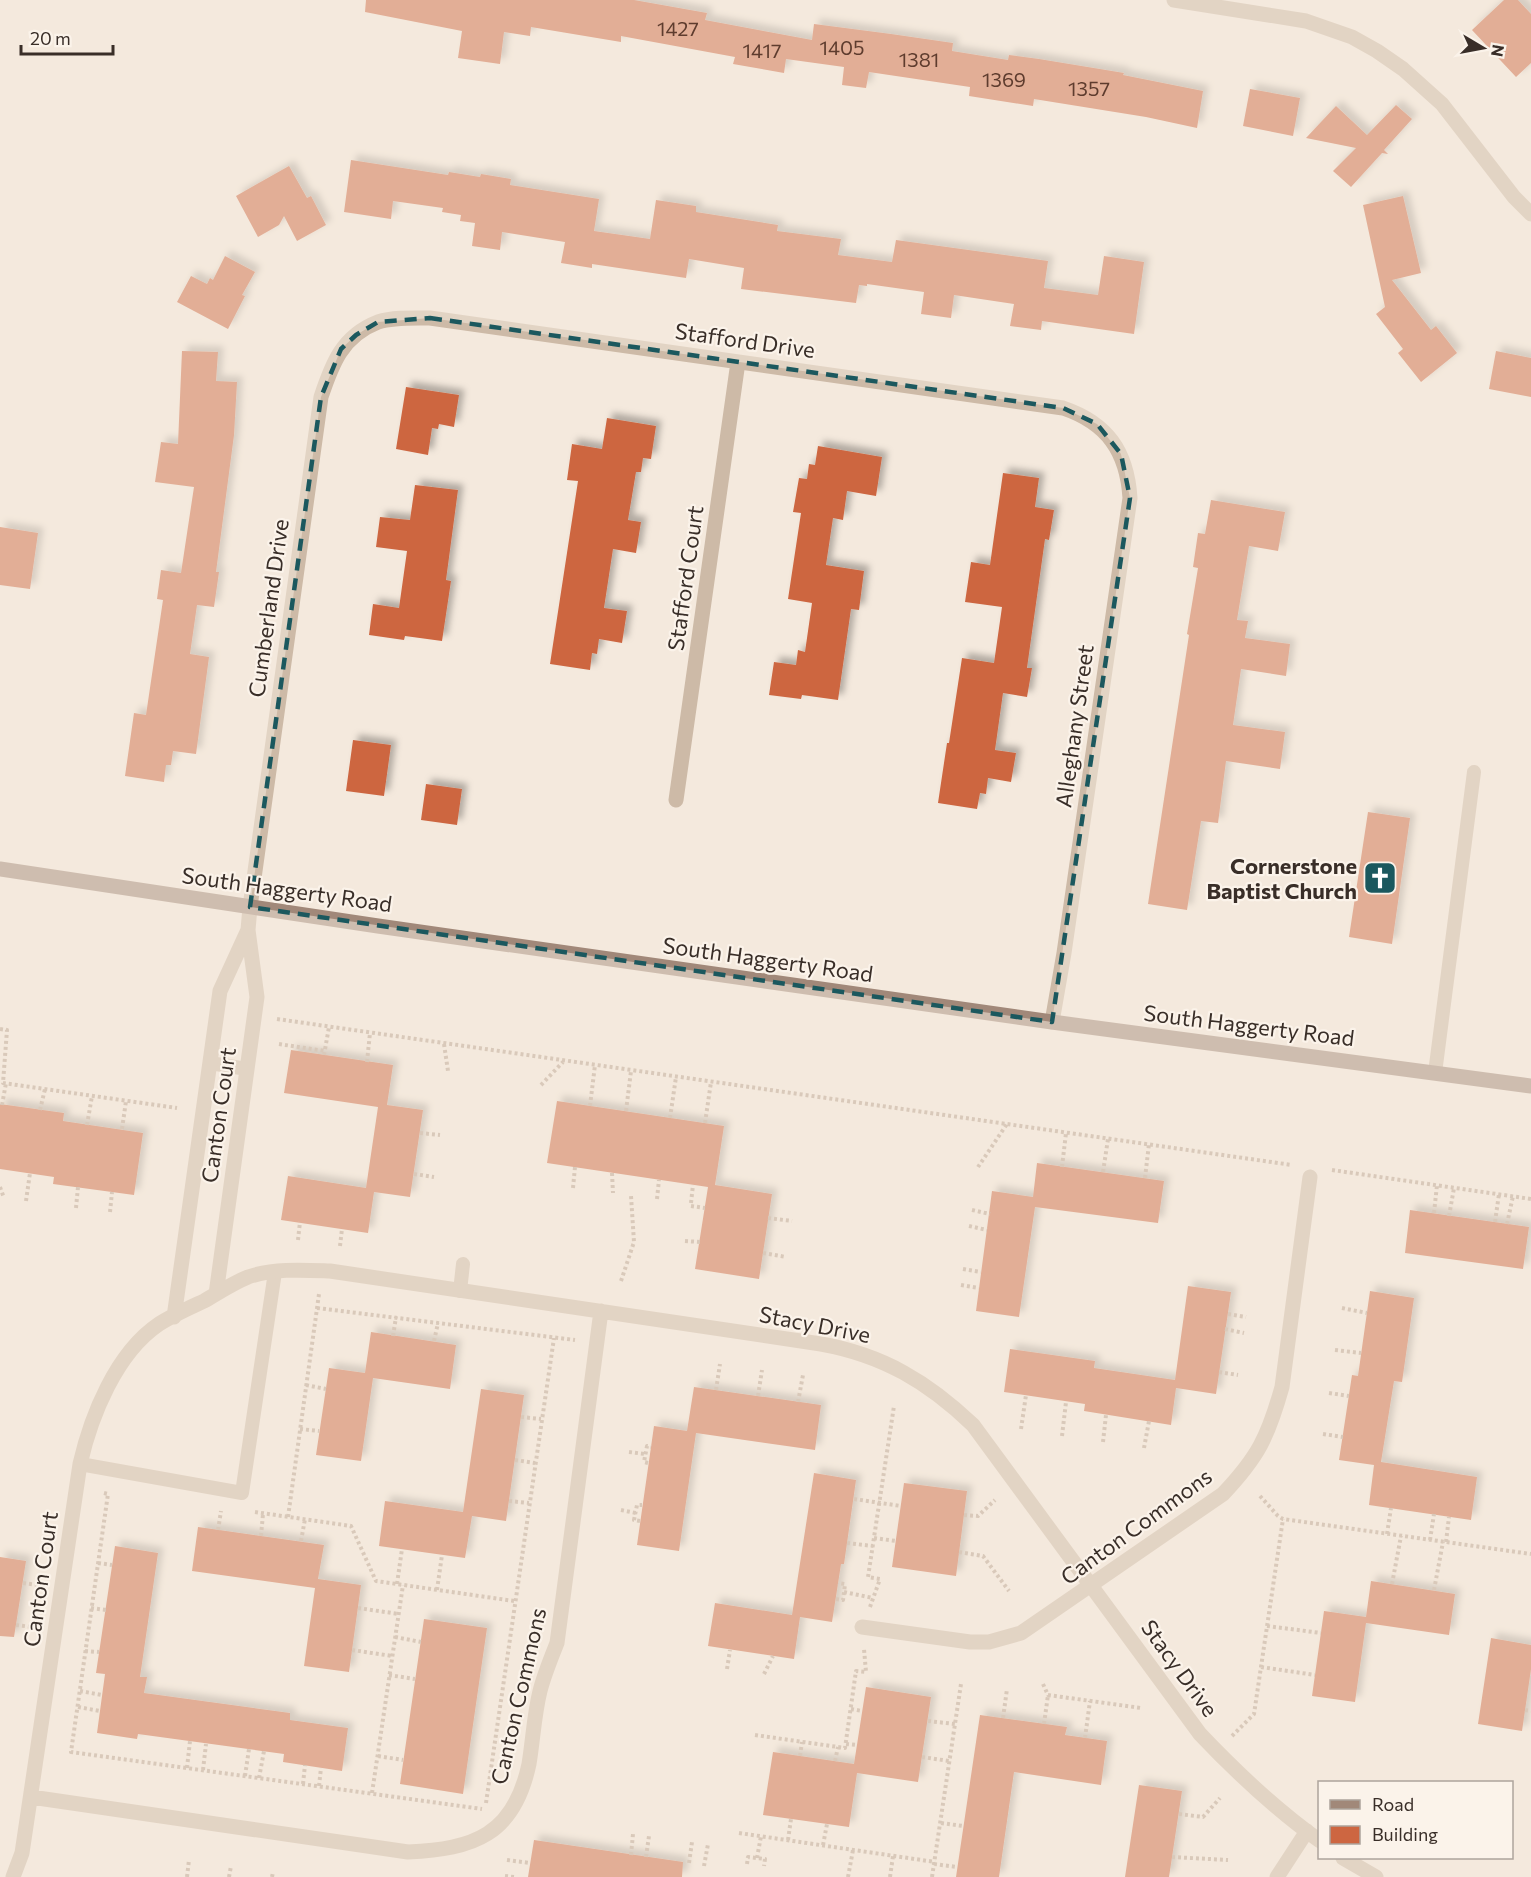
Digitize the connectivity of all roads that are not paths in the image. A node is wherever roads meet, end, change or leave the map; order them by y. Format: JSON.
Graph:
{"nodes":[{"id":1,"x":1174,"y":0,"type":"edge"},
{"id":2,"x":1531,"y":214,"type":"edge"},
{"id":3,"x":364,"y":330,"type":"joint"},
{"id":4,"x":738,"y":362,"type":"junction"},
{"id":5,"x":1112,"y":440,"type":"joint"},
{"id":6,"x":1474,"y":772,"type":"dead end"},
{"id":7,"x":676,"y":800,"type":"dead end"},
{"id":8,"x":0,"y":869,"type":"edge"},
{"id":9,"x":250,"y":907,"type":"junction"},
{"id":10,"x":248,"y":930,"type":"junction"},
{"id":11,"x":1052,"y":1022,"type":"junction"},
{"id":12,"x":210,"y":1063,"type":"junction"},
{"id":13,"x":247,"y":1069,"type":"junction"},
{"id":14,"x":1435,"y":1073,"type":"junction"},
{"id":15,"x":1531,"y":1086,"type":"edge"},
{"id":16,"x":1306,"y":1172,"type":"road end"},
{"id":17,"x":463,"y":1264,"type":"dead end"},
{"id":18,"x":275,"y":1272,"type":"junction"},
{"id":19,"x":460,"y":1292,"type":"junction"},
{"id":20,"x":216,"y":1294,"type":"junction"},
{"id":21,"x":601,"y":1311,"type":"junction"},
{"id":22,"x":174,"y":1317,"type":"junction"},
{"id":23,"x":80,"y":1464,"type":"junction"},
{"id":24,"x":1092,"y":1585,"type":"junction"},
{"id":25,"x":862,"y":1627,"type":"road end"},
{"id":26,"x":31,"y":1797,"type":"junction"},
{"id":27,"x":1307,"y":1831,"type":"junction"},
{"id":28,"x":1318,"y":1839,"type":"edge"},
{"id":29,"x":1346,"y":1859,"type":"edge"},
{"id":30,"x":13,"y":1877,"type":"edge"},
{"id":31,"x":1277,"y":1877,"type":"edge"},
{"id":32,"x":1376,"y":1877,"type":"edge"}],
"edges":[{"from":1,"to":2,"type":"street"},
{"from":3,"to":4,"type":"street","name":"Stafford Drive"},
{"from":3,"to":9,"type":"street","name":"Cumberland Drive"},
{"from":4,"to":5,"type":"street","name":"Stafford Drive"},
{"from":4,"to":7,"type":"street","name":"Stafford Court"},
{"from":5,"to":11,"type":"street","name":"Alleghany Street"},
{"from":6,"to":14,"type":"lane"},
{"from":8,"to":9,"type":"main road","name":"South Haggerty Road"},
{"from":9,"to":10,"type":"street","name":"Canton Court"},
{"from":9,"to":11,"type":"main road","name":"South Haggerty Road"},
{"from":10,"to":12,"type":"street","name":"Canton Court"},
{"from":10,"to":13,"type":"street","name":"Canton Court"},
{"from":11,"to":14,"type":"main road","name":"South Haggerty Road"},
{"from":12,"to":13,"type":"lane"},
{"from":12,"to":22,"type":"street","name":"Canton Court"},
{"from":13,"to":20,"type":"street","name":"Canton Court"},
{"from":14,"to":15,"type":"main road","name":"South Haggerty Road"},
{"from":16,"to":24,"type":"street","name":"Canton Commons"},
{"from":17,"to":19,"type":"lane"},
{"from":18,"to":19,"type":"street","name":"Stacy Drive"},
{"from":18,"to":20,"type":"street","name":"Stacy Drive"},
{"from":18,"to":23,"type":"lane"},
{"from":19,"to":21,"type":"street","name":"Stacy Drive"},
{"from":20,"to":22,"type":"street","name":"Canton Court"},
{"from":21,"to":24,"type":"street","name":"Stacy Drive"},
{"from":21,"to":26,"type":"street","name":"Canton Commons"},
{"from":22,"to":23,"type":"street","name":"Canton Court"},
{"from":23,"to":26,"type":"street","name":"Canton Court"},
{"from":24,"to":25,"type":"street","name":"Canton Commons"},
{"from":24,"to":27,"type":"street","name":"Stacy Drive"},
{"from":26,"to":30,"type":"street","name":"Canton Court"},
{"from":27,"to":28,"type":"street","name":"Stacy Drive"},
{"from":27,"to":31,"type":"street"},
{"from":29,"to":32,"type":"street"}]}
